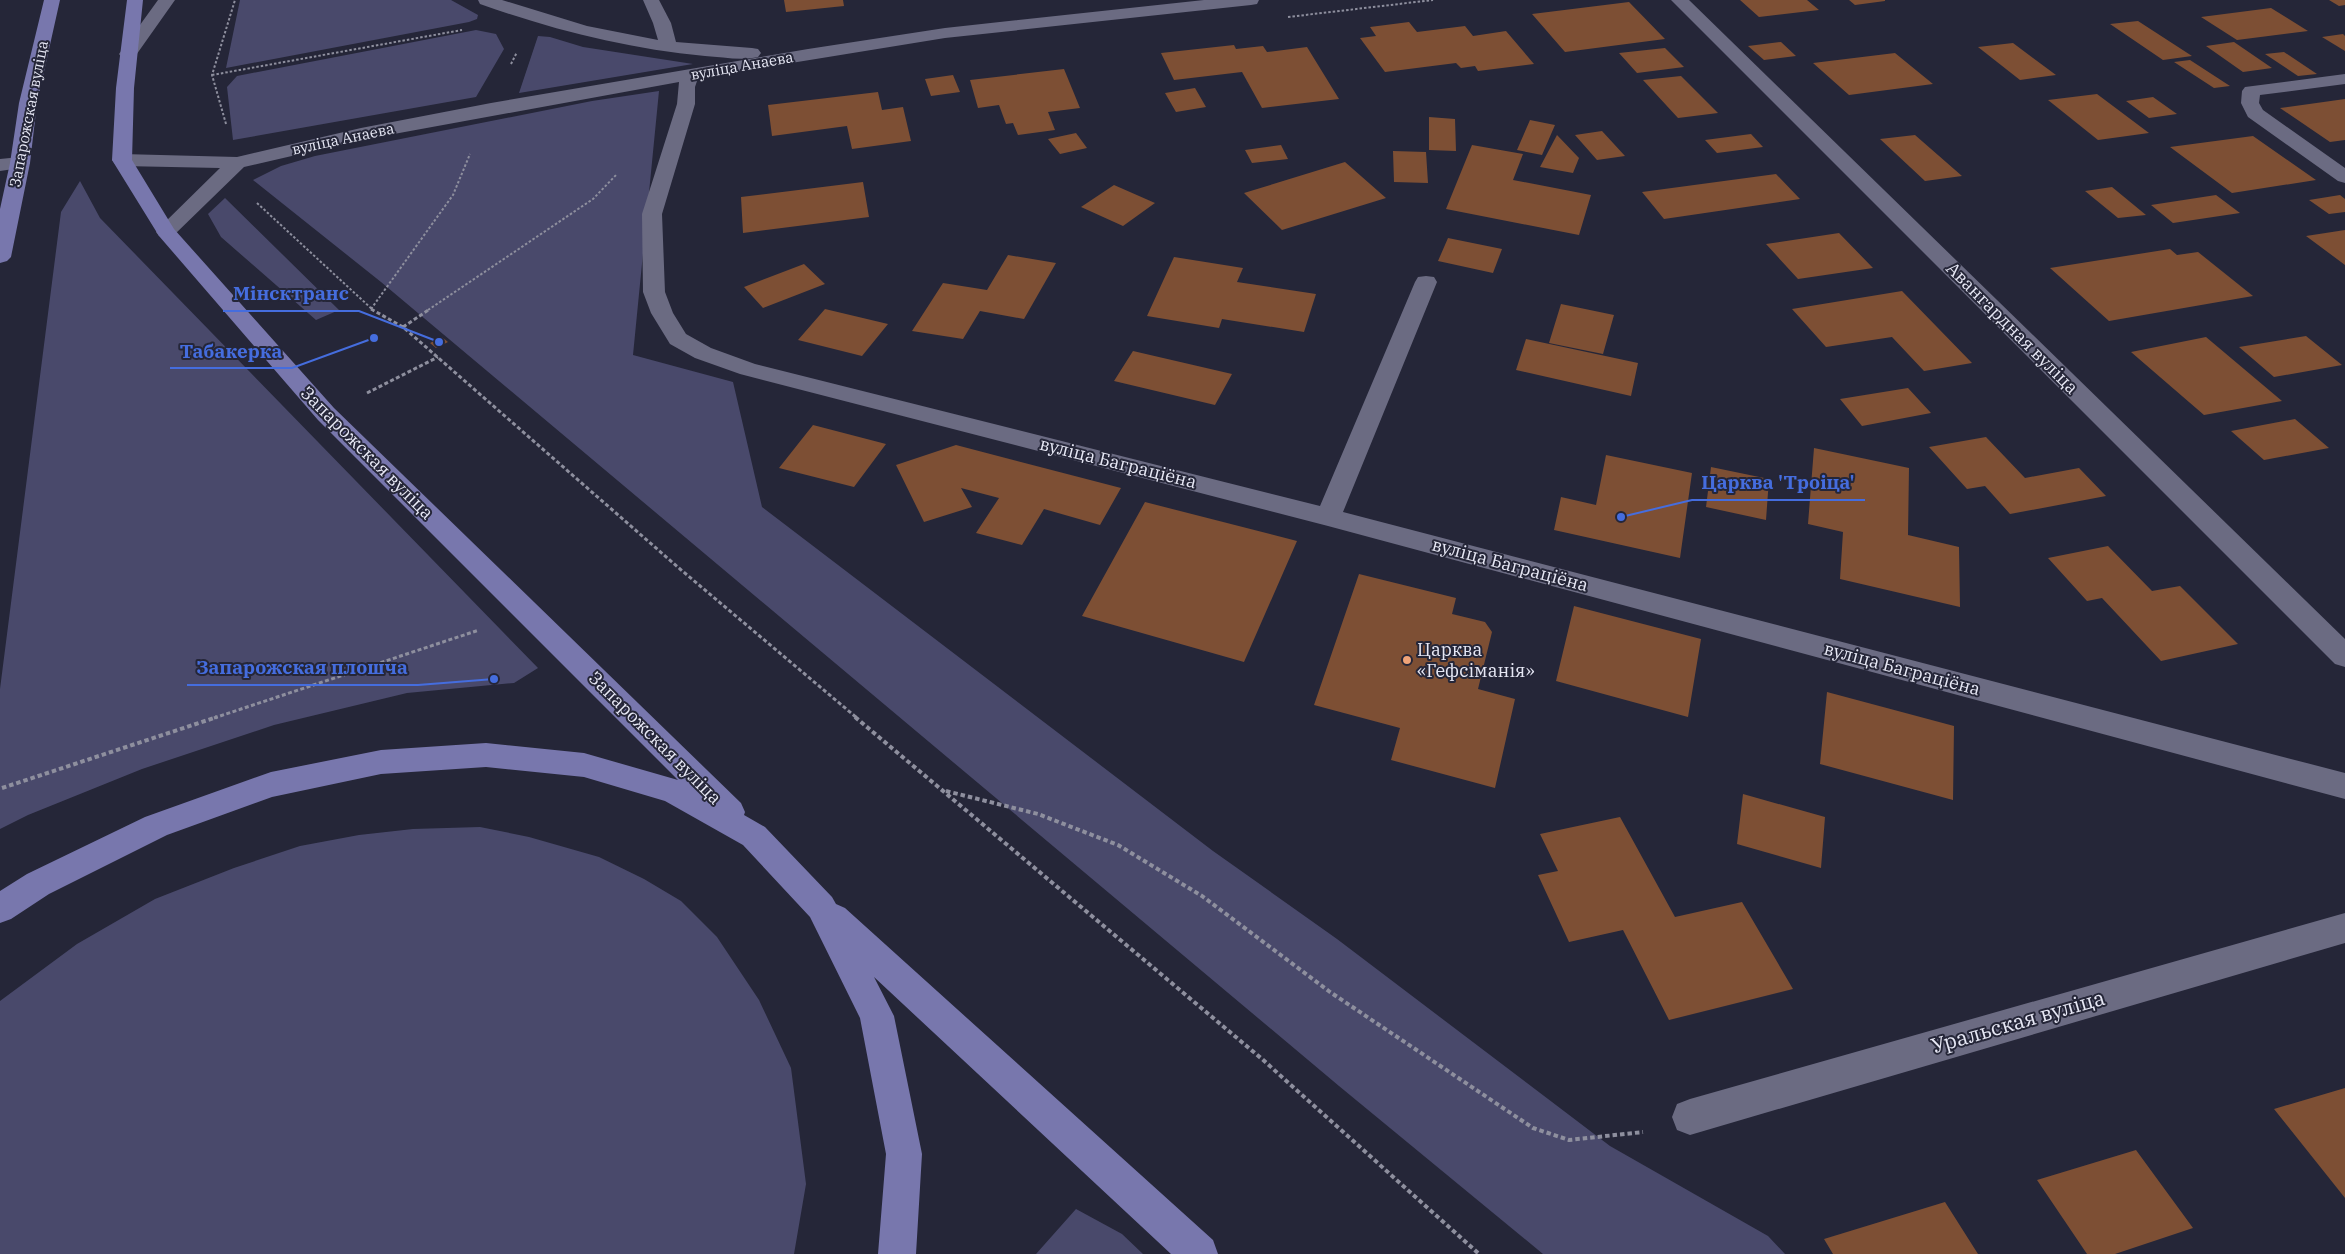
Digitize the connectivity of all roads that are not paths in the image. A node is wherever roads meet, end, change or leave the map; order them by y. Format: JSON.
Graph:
{"nodes":[{"id":1,"x":52,"y":0,"type":"edge"},
{"id":2,"x":135,"y":0,"type":"edge"},
{"id":3,"x":167,"y":0,"type":"edge"},
{"id":4,"x":486,"y":0,"type":"edge"},
{"id":5,"x":651,"y":0,"type":"edge"},
{"id":6,"x":1251,"y":0,"type":"edge"},
{"id":7,"x":1679,"y":0,"type":"edge"},
{"id":8,"x":1136,"y":6,"type":"edge"},
{"id":9,"x":669,"y":47,"type":"junction"},
{"id":10,"x":128,"y":54,"type":"junction"},
{"id":11,"x":808,"y":54,"type":"junction"},
{"id":12,"x":690,"y":76,"type":"junction"},
{"id":13,"x":2345,"y":79,"type":"edge"},
{"id":14,"x":122,"y":160,"type":"junction"},
{"id":15,"x":20,"y":163,"type":"junction"},
{"id":16,"x":237,"y":163,"type":"junction"},
{"id":17,"x":0,"y":165,"type":"edge"},
{"id":18,"x":2345,"y":178,"type":"edge"},
{"id":19,"x":166,"y":232,"type":"junction"},
{"id":20,"x":0,"y":257,"type":"edge"},
{"id":21,"x":1426,"y":282,"type":"dead end"},
{"id":22,"x":1328,"y":517,"type":"junction"},
{"id":23,"x":2345,"y":656,"type":"edge"},
{"id":24,"x":2345,"y":786,"type":"edge"},
{"id":25,"x":754,"y":836,"type":"junction"},
{"id":26,"x":821,"y":907,"type":"junction"},
{"id":27,"x":0,"y":908,"type":"edge"},
{"id":28,"x":2345,"y":928,"type":"edge"},
{"id":29,"x":1690,"y":1117,"type":"road end"},
{"id":30,"x":897,"y":1254,"type":"edge"},
{"id":31,"x":1199,"y":1254,"type":"edge"}],
"edges":[{"from":1,"to":15,"type":"main road","name":"Запарожская вуліца"},
{"from":2,"to":10,"type":"main road"},
{"from":3,"to":10,"type":"street"},
{"from":4,"to":9,"type":"street"},
{"from":5,"to":9,"type":"street"},
{"from":6,"to":8,"type":"street","name":"вуліца Анаева"},
{"from":7,"to":23,"type":"street","name":"Авангардная вуліца"},
{"from":8,"to":11,"type":"street","name":"вуліца Анаева"},
{"from":9,"to":11,"type":"street"},
{"from":10,"to":14,"type":"main road"},
{"from":11,"to":12,"type":"street","name":"вуліца Анаева"},
{"from":12,"to":16,"type":"street","name":"вуліца Анаева"},
{"from":12,"to":22,"type":"street","name":"вуліца Баграціёна"},
{"from":13,"to":18,"type":"street"},
{"from":14,"to":16,"type":"street","name":"вуліца Анаева"},
{"from":14,"to":19,"type":"main road","name":"Запарожская вуліца"},
{"from":15,"to":17,"type":"street"},
{"from":15,"to":20,"type":"main road","name":"Запарожская вуліца"},
{"from":16,"to":19,"type":"street"},
{"from":19,"to":25,"type":"main road","name":"Запарожская вуліца"},
{"from":21,"to":22,"type":"street"},
{"from":22,"to":24,"type":"street","name":"вуліца Баграціёна"},
{"from":25,"to":26,"type":"main road","name":"Запарожская вуліца"},
{"from":25,"to":27,"type":"main road"},
{"from":26,"to":30,"type":"main road"},
{"from":26,"to":31,"type":"main road"},
{"from":28,"to":29,"type":"street","name":"Уральская вуліца"}]}
